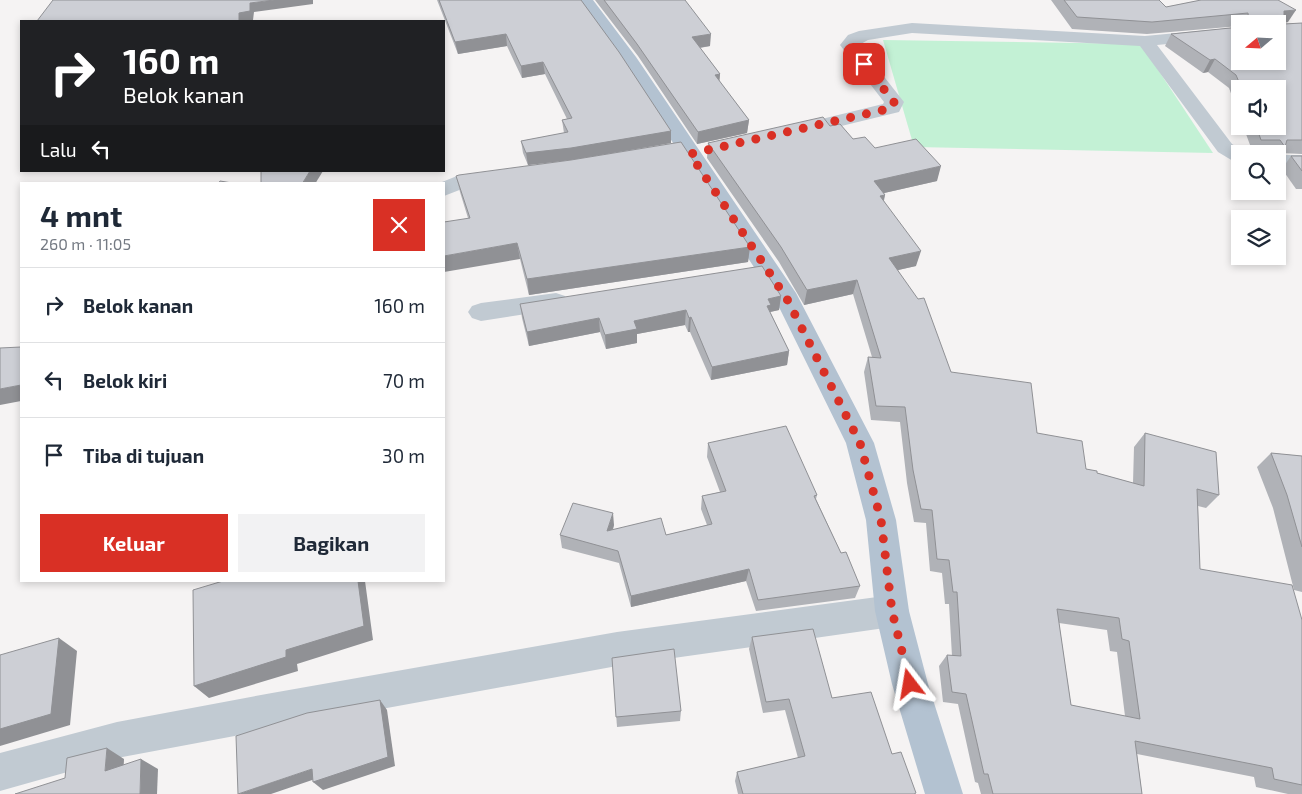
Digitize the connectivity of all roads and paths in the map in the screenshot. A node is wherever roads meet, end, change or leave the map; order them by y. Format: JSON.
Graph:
{"nodes":[{"id":1,"x":584,"y":0,"type":"edge"},
{"id":2,"x":1231,"y":33,"type":"edge"},
{"id":3,"x":1145,"y":42,"type":"junction"},
{"id":4,"x":771,"y":137,"type":"edge"},
{"id":5,"x":1231,"y":151,"type":"edge"},
{"id":6,"x":1286,"y":161,"type":"edge"},
{"id":7,"x":1302,"y":161,"type":"edge"},
{"id":8,"x":515,"y":175,"type":"edge"},
{"id":9,"x":445,"y":189,"type":"edge"},
{"id":10,"x":768,"y":269,"type":"junction"},
{"id":11,"x":738,"y":274,"type":"edge"},
{"id":12,"x":582,"y":298,"type":"edge"},
{"id":13,"x":481,"y":312,"type":"dead end"},
{"id":14,"x":892,"y":611,"type":"junction"},
{"id":15,"x":0,"y":772,"type":"edge"},
{"id":16,"x":944,"y":794,"type":"edge"}],
"edges":[{"from":1,"to":10,"type":"main road"},
{"from":2,"to":3,"type":"street"},
{"from":3,"to":4,"type":"street"},
{"from":3,"to":5,"type":"street"},
{"from":6,"to":7,"type":"street"},
{"from":8,"to":9,"type":"street"},
{"from":10,"to":11,"type":"street"},
{"from":10,"to":14,"type":"main road"},
{"from":12,"to":13,"type":"street"},
{"from":14,"to":15,"type":"street"},
{"from":14,"to":16,"type":"main road"}]}
